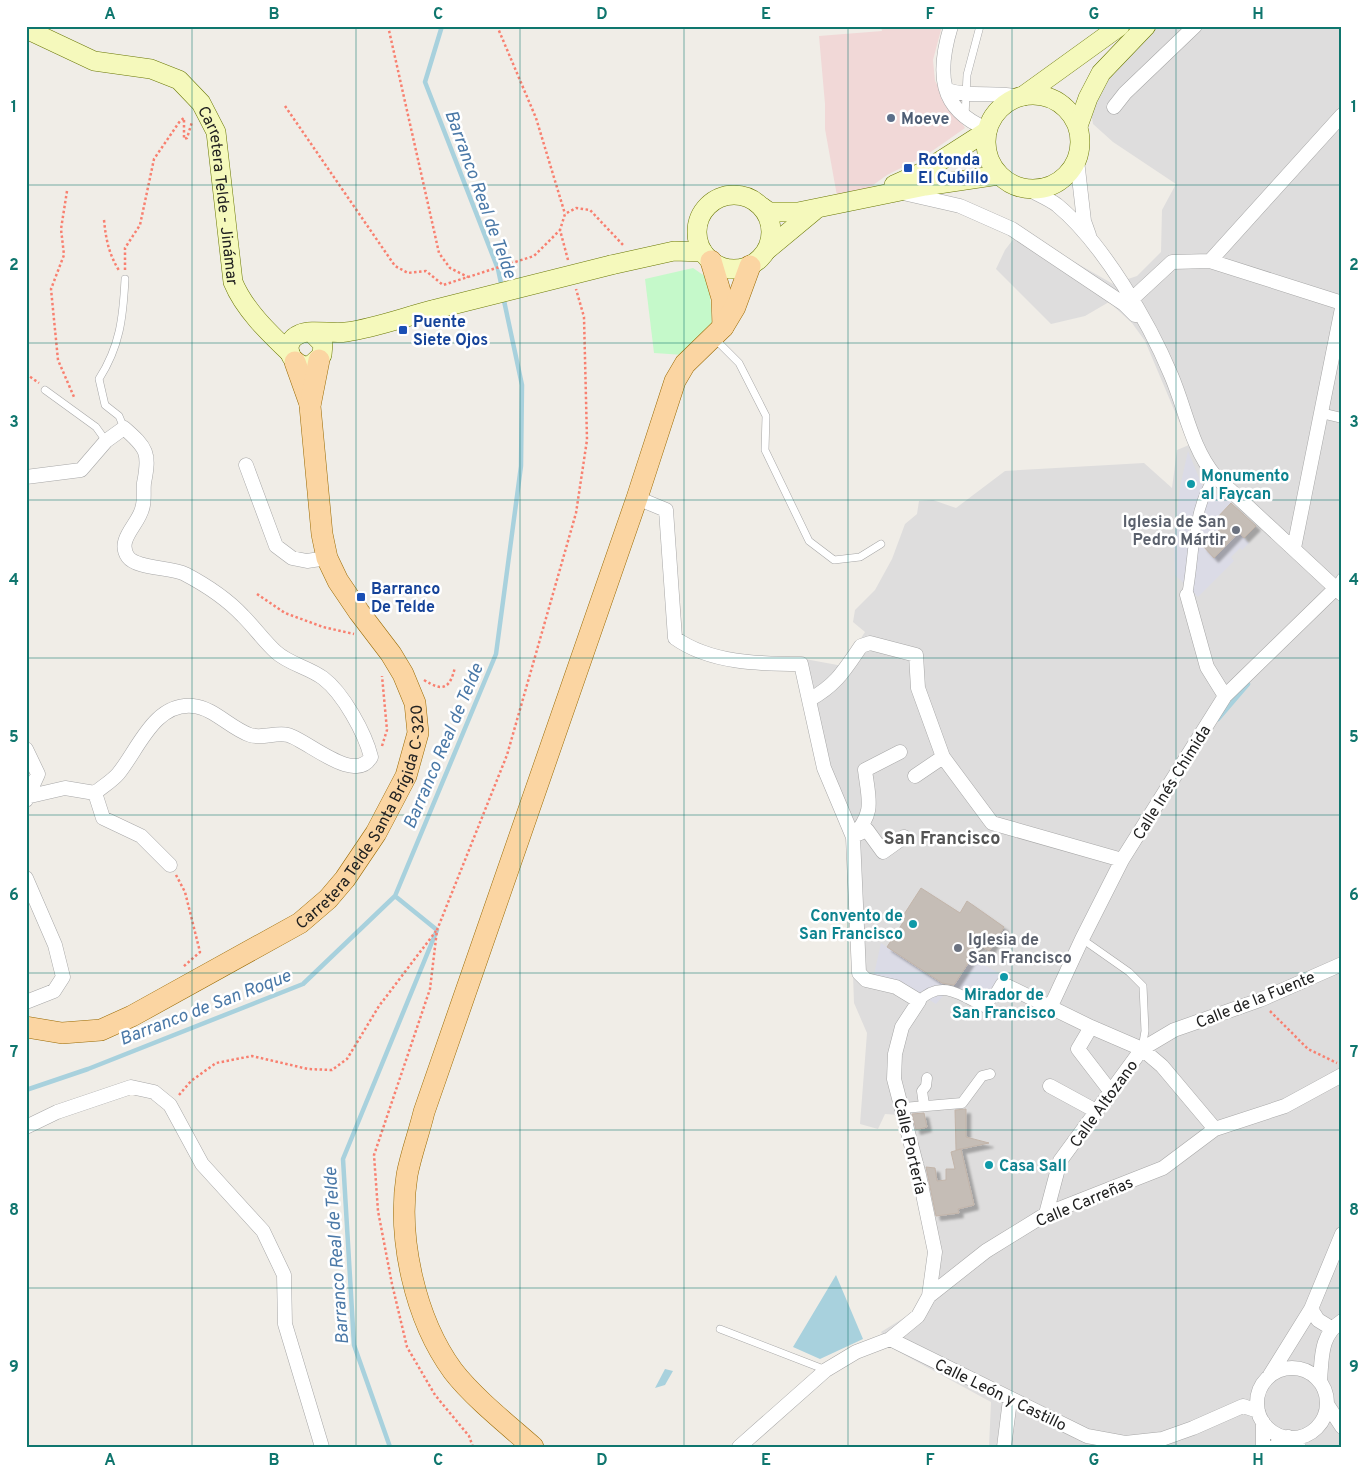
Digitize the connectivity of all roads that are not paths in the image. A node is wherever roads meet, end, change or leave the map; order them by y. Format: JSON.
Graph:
{"nodes":[{"id":1,"x":951,"y":26,"type":"edge"},
{"id":2,"x":980,"y":26,"type":"edge"},
{"id":3,"x":1120,"y":26,"type":"edge"},
{"id":4,"x":1146,"y":26,"type":"edge"},
{"id":5,"x":1195,"y":26,"type":"edge"},
{"id":6,"x":26,"y":29,"type":"edge"},
{"id":7,"x":947,"y":90,"type":"junction"},
{"id":8,"x":965,"y":94,"type":"junction"},
{"id":9,"x":1022,"y":96,"type":"junction"},
{"id":10,"x":1114,"y":107,"type":"dead end"},
{"id":11,"x":965,"y":116,"type":"junction"},
{"id":12,"x":1339,"y":121,"type":"edge"},
{"id":13,"x":1078,"y":126,"type":"junction"},
{"id":14,"x":987,"y":130,"type":"junction"},
{"id":15,"x":1077,"y":160,"type":"junction"},
{"id":16,"x":999,"y":176,"type":"junction"},
{"id":17,"x":1030,"y":190,"type":"junction"},
{"id":18,"x":898,"y":192,"type":"junction"},
{"id":19,"x":873,"y":196,"type":"junction"},
{"id":20,"x":762,"y":207,"type":"junction"},
{"id":21,"x":815,"y":210,"type":"junction"},
{"id":22,"x":698,"y":223,"type":"junction"},
{"id":23,"x":1090,"y":238,"type":"junction"},
{"id":24,"x":767,"y":250,"type":"junction"},
{"id":25,"x":655,"y":254,"type":"junction"},
{"id":26,"x":707,"y":257,"type":"junction"},
{"id":27,"x":1210,"y":261,"type":"junction"},
{"id":28,"x":750,"y":266,"type":"junction"},
{"id":29,"x":125,"y":279,"type":"road end"},
{"id":30,"x":1132,"y":299,"type":"junction"},
{"id":31,"x":1342,"y":303,"type":"edge"},
{"id":32,"x":1342,"y":308,"type":"edge"},
{"id":33,"x":254,"y":313,"type":"junction"},
{"id":34,"x":1150,"y":330,"type":"junction"},
{"id":35,"x":347,"y":332,"type":"junction"},
{"id":36,"x":718,"y":332,"type":"junction"},
{"id":37,"x":307,"y":333,"type":"junction"},
{"id":38,"x":292,"y":358,"type":"junction"},
{"id":39,"x":321,"y":358,"type":"junction"},
{"id":40,"x":45,"y":390,"type":"road end"},
{"id":41,"x":310,"y":406,"type":"junction"},
{"id":42,"x":1321,"y":412,"type":"junction"},
{"id":43,"x":1342,"y":418,"type":"edge"},
{"id":44,"x":124,"y":428,"type":"junction"},
{"id":45,"x":106,"y":440,"type":"junction"},
{"id":46,"x":246,"y":465,"type":"dead end"},
{"id":47,"x":1216,"y":476,"type":"junction"},
{"id":48,"x":26,"y":477,"type":"edge"},
{"id":49,"x":637,"y":498,"type":"junction"},
{"id":50,"x":881,"y":544,"type":"dead end"},
{"id":51,"x":1294,"y":548,"type":"junction"},
{"id":52,"x":327,"y":558,"type":"junction"},
{"id":53,"x":1338,"y":586,"type":"edge"},
{"id":54,"x":1187,"y":595,"type":"joint"},
{"id":55,"x":1225,"y":696,"type":"junction"},
{"id":56,"x":810,"y":700,"type":"junction"},
{"id":57,"x":26,"y":749,"type":"edge"},
{"id":58,"x":900,"y":752,"type":"dead end"},
{"id":59,"x":943,"y":757,"type":"junction"},
{"id":60,"x":915,"y":776,"type":"dead end"},
{"id":61,"x":95,"y":793,"type":"junction"},
{"id":62,"x":27,"y":798,"type":"edge"},
{"id":63,"x":853,"y":836,"type":"junction"},
{"id":64,"x":904,"y":837,"type":"dead end"},
{"id":65,"x":1122,"y":860,"type":"junction"},
{"id":66,"x":170,"y":865,"type":"road end"},
{"id":67,"x":26,"y":878,"type":"edge"},
{"id":68,"x":1082,"y":938,"type":"junction"},
{"id":69,"x":1342,"y":964,"type":"edge"},
{"id":70,"x":1007,"y":986,"type":"joint"},
{"id":71,"x":920,"y":1001,"type":"junction"},
{"id":72,"x":26,"y":1002,"type":"edge"},
{"id":73,"x":1050,"y":1008,"type":"junction"},
{"id":74,"x":26,"y":1027,"type":"edge"},
{"id":75,"x":1091,"y":1027,"type":"junction"},
{"id":76,"x":1142,"y":1049,"type":"junction"},
{"id":77,"x":990,"y":1074,"type":"dead end"},
{"id":78,"x":1342,"y":1075,"type":"edge"},
{"id":79,"x":927,"y":1078,"type":"dead end"},
{"id":80,"x":1050,"y":1086,"type":"dead end"},
{"id":81,"x":1110,"y":1092,"type":"junction"},
{"id":82,"x":924,"y":1105,"type":"junction"},
{"id":83,"x":903,"y":1108,"type":"junction"},
{"id":84,"x":1096,"y":1111,"type":"junction"},
{"id":85,"x":26,"y":1127,"type":"edge"},
{"id":86,"x":1215,"y":1129,"type":"junction"},
{"id":87,"x":1046,"y":1214,"type":"junction"},
{"id":88,"x":1342,"y":1234,"type":"edge"},
{"id":89,"x":930,"y":1296,"type":"junction"},
{"id":90,"x":1311,"y":1309,"type":"junction"},
{"id":91,"x":1336,"y":1324,"type":"edge"},
{"id":92,"x":720,"y":1329,"type":"dead end"},
{"id":93,"x":890,"y":1339,"type":"junction"},
{"id":94,"x":826,"y":1370,"type":"junction"},
{"id":95,"x":1269,"y":1376,"type":"junction"},
{"id":96,"x":1320,"y":1381,"type":"junction"},
{"id":97,"x":1010,"y":1400,"type":"junction"},
{"id":98,"x":1327,"y":1404,"type":"junction"},
{"id":99,"x":1260,"y":1417,"type":"junction"},
{"id":100,"x":1342,"y":1427,"type":"edge"},
{"id":101,"x":1288,"y":1437,"type":"junction"},
{"id":102,"x":322,"y":1447,"type":"edge"},
{"id":103,"x":533,"y":1447,"type":"edge"},
{"id":104,"x":739,"y":1447,"type":"edge"},
{"id":105,"x":1004,"y":1447,"type":"edge"},
{"id":106,"x":1263,"y":1447,"type":"edge"},
{"id":107,"x":1274,"y":1447,"type":"edge"},
{"id":108,"x":1299,"y":1447,"type":"edge"}],
"edges":[{"from":1,"to":7,"type":"street"},
{"from":2,"to":8,"type":"lane"},
{"from":3,"to":9,"type":"main road"},
{"from":4,"to":13,"type":"main road"},
{"from":5,"to":10,"type":"street"},
{"from":6,"to":33,"type":"main road","name":"Carretera Telde - Jinámar"},
{"from":7,"to":8,"type":"street"},
{"from":7,"to":11,"type":"street"},
{"from":8,"to":9,"type":"street"},
{"from":8,"to":11,"type":"lane"},
{"from":9,"to":13,"type":"main road"},
{"from":9,"to":14,"type":"main road"},
{"from":11,"to":14,"type":"street"},
{"from":12,"to":27,"type":"street"},
{"from":13,"to":15,"type":"main road"},
{"from":14,"to":16,"type":"main road"},
{"from":14,"to":19,"type":"main road"},
{"from":15,"to":17,"type":"main road"},
{"from":15,"to":23,"type":"street"},
{"from":16,"to":17,"type":"main road"},
{"from":16,"to":18,"type":"main road"},
{"from":17,"to":23,"type":"street"},
{"from":18,"to":19,"type":"main road"},
{"from":18,"to":34,"type":"street"},
{"from":19,"to":21,"type":"main road"},
{"from":20,"to":21,"type":"main road"},
{"from":20,"to":22,"type":"main road"},
{"from":20,"to":24,"type":"main road"},
{"from":21,"to":24,"type":"main road"},
{"from":22,"to":25,"type":"main road"},
{"from":22,"to":26,"type":"main road"},
{"from":23,"to":30,"type":"street"},
{"from":24,"to":28,"type":"main road"},
{"from":25,"to":26,"type":"main road"},
{"from":25,"to":35,"type":"main road","name":"Carretera Telde - Jinámar","bridge":true},
{"from":26,"to":28,"type":"main road"},
{"from":26,"to":36,"type":"main road"},
{"from":27,"to":30,"type":"street"},
{"from":27,"to":31,"type":"street"},
{"from":28,"to":36,"type":"main road"},
{"from":29,"to":44,"type":"lane"},
{"from":30,"to":34,"type":"street"},
{"from":32,"to":42,"type":"street"},
{"from":33,"to":37,"type":"main road","name":"Carretera Telde - Jinámar"},
{"from":33,"to":38,"type":"main road","name":"Carretera Telde - Jinámar"},
{"from":34,"to":47,"type":"street"},
{"from":35,"to":37,"type":"main road","name":"Carretera Telde - Jinámar"},
{"from":35,"to":39,"type":"main road","name":"Carretera Telde - Jinámar"},
{"from":36,"to":49,"type":"main road"},
{"from":36,"to":50,"type":"lane"},
{"from":37,"to":38,"type":"main road"},
{"from":37,"to":39,"type":"main road"},
{"from":38,"to":39,"type":"main road"},
{"from":38,"to":41,"type":"main road","name":"Carretera Telde Santa Brígida C-320"},
{"from":39,"to":41,"type":"main road","name":"Carretera Telde Santa Brígida C-320"},
{"from":40,"to":45,"type":"lane"},
{"from":41,"to":52,"type":"main road","name":"Carretera Telde Santa Brígida C-320"},
{"from":42,"to":43,"type":"street"},
{"from":42,"to":51,"type":"street"},
{"from":44,"to":45,"type":"street"},
{"from":44,"to":61,"type":"street"},
{"from":45,"to":48,"type":"street"},
{"from":46,"to":52,"type":"street"},
{"from":47,"to":51,"type":"street"},
{"from":47,"to":54,"type":"street"},
{"from":49,"to":56,"type":"street"},
{"from":49,"to":103,"type":"main road"},
{"from":51,"to":53,"type":"street"},
{"from":52,"to":74,"type":"main road","name":"Carretera Telde Santa Brígida C-320"},
{"from":53,"to":55,"type":"street","name":"Calle Inés Chimida"},
{"from":54,"to":55,"type":"street"},
{"from":55,"to":65,"type":"street","name":"Calle Inés Chimida"},
{"from":56,"to":59,"type":"street"},
{"from":56,"to":63,"type":"street"},
{"from":57,"to":62,"type":"street"},
{"from":58,"to":63,"type":"street"},
{"from":59,"to":60,"type":"street"},
{"from":59,"to":65,"type":"street"},
{"from":61,"to":62,"type":"street"},
{"from":61,"to":66,"type":"street"},
{"from":63,"to":64,"type":"street"},
{"from":63,"to":71,"type":"street"},
{"from":65,"to":68,"type":"street","name":"Calle Inés Chimida"},
{"from":67,"to":72,"type":"street"},
{"from":68,"to":73,"type":"street","name":"Calle Inés Chimida"},
{"from":68,"to":76,"type":"lane"},
{"from":69,"to":76,"type":"street","name":"Calle de la Fuente"},
{"from":70,"to":71,"type":"street"},
{"from":70,"to":73,"type":"street"},
{"from":71,"to":83,"type":"street","name":"Calle Portería"},
{"from":73,"to":75,"type":"street"},
{"from":75,"to":76,"type":"street"},
{"from":75,"to":81,"type":"street"},
{"from":76,"to":81,"type":"street","name":"Calle Altozano"},
{"from":76,"to":86,"type":"street"},
{"from":77,"to":82,"type":"street"},
{"from":78,"to":86,"type":"street","name":"Calle Carreñas"},
{"from":79,"to":82,"type":"street"},
{"from":80,"to":84,"type":"street"},
{"from":81,"to":84,"type":"street","name":"Calle Altozano"},
{"from":82,"to":83,"type":"street"},
{"from":83,"to":89,"type":"street","name":"Calle Portería"},
{"from":84,"to":87,"type":"street","name":"Calle Altozano"},
{"from":85,"to":102,"type":"street"},
{"from":86,"to":87,"type":"street","name":"Calle Carreñas"},
{"from":87,"to":89,"type":"street","name":"Calle Carreñas"},
{"from":88,"to":90,"type":"street"},
{"from":89,"to":93,"type":"street","name":"Calle Carreñas"},
{"from":90,"to":91,"type":"street"},
{"from":90,"to":95,"type":"street"},
{"from":91,"to":96,"type":"street"},
{"from":92,"to":94,"type":"lane"},
{"from":93,"to":94,"type":"street","name":"Calle Carreñas"},
{"from":93,"to":97,"type":"street","name":"Calle León y Castillo"},
{"from":94,"to":104,"type":"street","name":"Calle Carreñas"},
{"from":95,"to":96,"type":"street"},
{"from":95,"to":99,"type":"street"},
{"from":96,"to":98,"type":"street"},
{"from":97,"to":99,"type":"street","name":"Calle León y Castillo"},
{"from":97,"to":105,"type":"street"},
{"from":98,"to":100,"type":"street"},
{"from":98,"to":101,"type":"street"},
{"from":99,"to":101,"type":"street"},
{"from":99,"to":106,"type":"street"},
{"from":101,"to":107,"type":"street"},
{"from":101,"to":108,"type":"street"}]}
